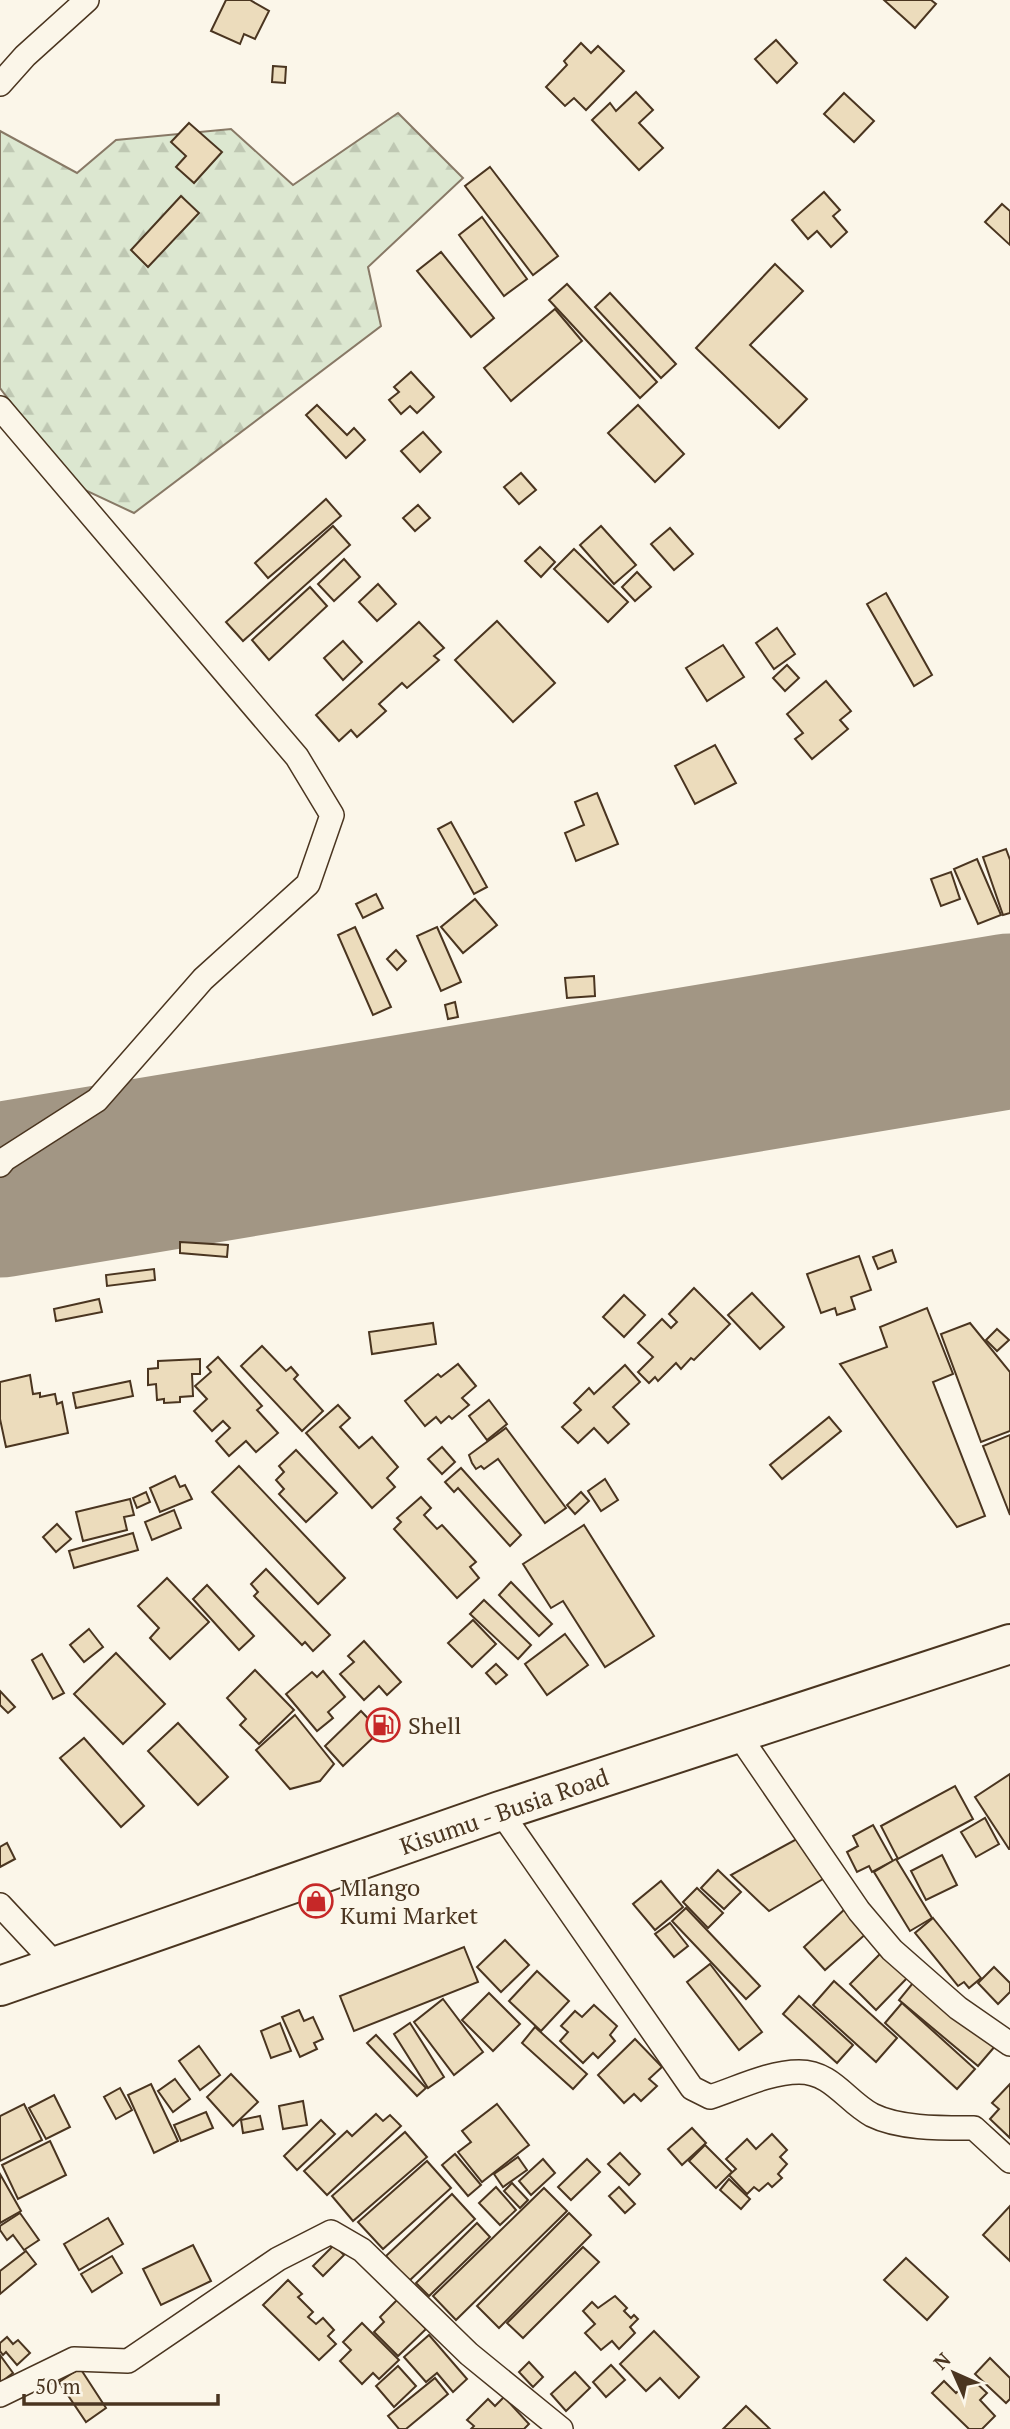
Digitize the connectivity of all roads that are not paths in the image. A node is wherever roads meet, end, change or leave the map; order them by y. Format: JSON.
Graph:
{"nodes":[{"id":1,"x":87,"y":0,"type":"edge"},
{"id":2,"x":0,"y":84,"type":"edge"},
{"id":3,"x":0,"y":408,"type":"edge"},
{"id":4,"x":0,"y":1165,"type":"edge"},
{"id":5,"x":1010,"y":1644,"type":"edge"},
{"id":6,"x":737,"y":1734,"type":"junction"},
{"id":7,"x":500,"y":1811,"type":"junction"},
{"id":8,"x":0,"y":1905,"type":"edge"},
{"id":9,"x":57,"y":1966,"type":"junction"},
{"id":10,"x":0,"y":1986,"type":"edge"},
{"id":11,"x":1010,"y":2044,"type":"edge"},
{"id":12,"x":1010,"y":2161,"type":"edge"},
{"id":13,"x":0,"y":2395,"type":"edge"},
{"id":14,"x":561,"y":2429,"type":"edge"}],
"edges":[{"from":1,"to":2,"type":"street"},
{"from":3,"to":4,"type":"street"},
{"from":5,"to":6,"type":"highway","name":"Kisumu - Busia Road"},
{"from":6,"to":7,"type":"highway","name":"Kisumu - Busia Road"},
{"from":6,"to":11,"type":"street"},
{"from":7,"to":9,"type":"highway","name":"Kisumu - Busia Road"},
{"from":7,"to":12,"type":"street"},
{"from":8,"to":9,"type":"street"},
{"from":9,"to":10,"type":"highway","name":"Kisumu - Busia Road"},
{"from":13,"to":14,"type":"street"}]}
